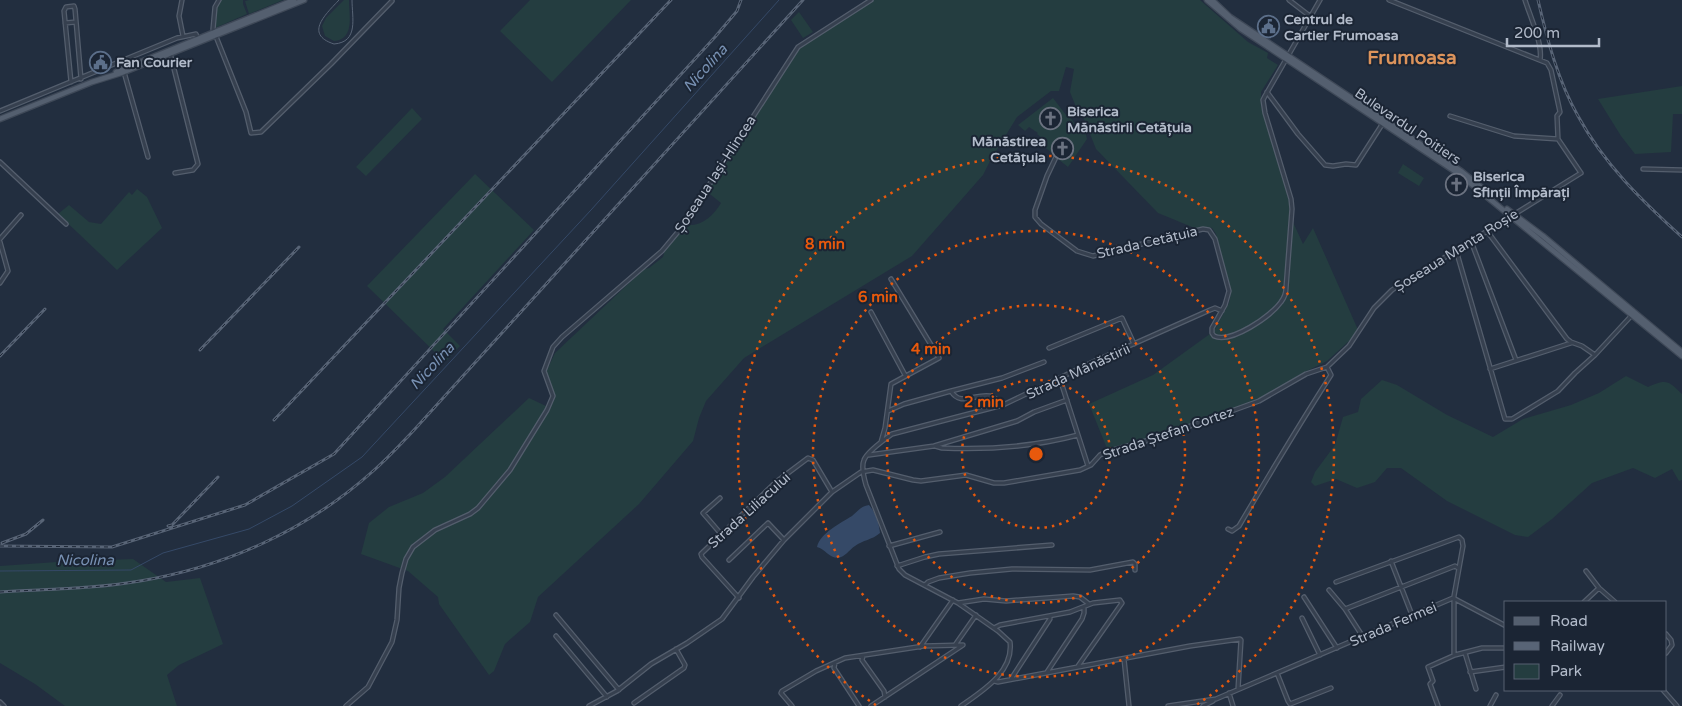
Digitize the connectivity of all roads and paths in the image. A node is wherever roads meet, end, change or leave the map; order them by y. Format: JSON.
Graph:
{"nodes":[{"id":1,"x":182,"y":0,"type":"edge"},
{"id":2,"x":219,"y":0,"type":"edge"},
{"id":3,"x":294,"y":0,"type":"edge"},
{"id":4,"x":304,"y":0,"type":"edge"},
{"id":5,"x":871,"y":0,"type":"edge"},
{"id":6,"x":1207,"y":0,"type":"edge"},
{"id":7,"x":1212,"y":0,"type":"edge"},
{"id":8,"x":1288,"y":0,"type":"edge"},
{"id":9,"x":1320,"y":0,"type":"edge"},
{"id":10,"x":1390,"y":0,"type":"edge"},
{"id":11,"x":1525,"y":0,"type":"edge"},
{"id":12,"x":392,"y":1,"type":"edge"},
{"id":13,"x":1399,"y":2,"type":"edge"},
{"id":14,"x":1311,"y":17,"type":"junction"},
{"id":15,"x":76,"y":22,"type":"junction"},
{"id":16,"x":65,"y":23,"type":"junction"},
{"id":17,"x":215,"y":34,"type":"junction"},
{"id":18,"x":183,"y":36,"type":"junction"},
{"id":19,"x":198,"y":40,"type":"junction"},
{"id":20,"x":170,"y":52,"type":"junction"},
{"id":21,"x":1287,"y":58,"type":"junction"},
{"id":22,"x":1540,"y":60,"type":"junction"},
{"id":23,"x":124,"y":72,"type":"junction"},
{"id":24,"x":113,"y":74,"type":"junction"},
{"id":25,"x":81,"y":78,"type":"junction"},
{"id":26,"x":71,"y":82,"type":"junction"},
{"id":27,"x":1267,"y":92,"type":"junction"},
{"id":28,"x":0,"y":111,"type":"edge"},
{"id":29,"x":1450,"y":116,"type":"dead end"},
{"id":30,"x":0,"y":118,"type":"edge"},
{"id":31,"x":1383,"y":123,"type":"junction"},
{"id":32,"x":1558,"y":139,"type":"junction"},
{"id":33,"x":1056,"y":157,"type":"dead end"},
{"id":34,"x":148,"y":158,"type":"dead end"},
{"id":35,"x":0,"y":162,"type":"edge"},
{"id":36,"x":1643,"y":170,"type":"dead end"},
{"id":37,"x":1682,"y":170,"type":"edge"},
{"id":38,"x":175,"y":173,"type":"dead end"},
{"id":39,"x":20,"y":215,"type":"dead end"},
{"id":40,"x":1513,"y":215,"type":"junction"},
{"id":41,"x":66,"y":224,"type":"dead end"},
{"id":42,"x":1487,"y":231,"type":"junction"},
{"id":43,"x":0,"y":241,"type":"edge"},
{"id":44,"x":1471,"y":241,"type":"junction"},
{"id":45,"x":1456,"y":250,"type":"junction"},
{"id":46,"x":891,"y":279,"type":"dead end"},
{"id":47,"x":0,"y":283,"type":"edge"},
{"id":48,"x":1222,"y":311,"type":"junction"},
{"id":49,"x":871,"y":312,"type":"dead end"},
{"id":50,"x":1633,"y":314,"type":"junction"},
{"id":51,"x":1571,"y":342,"type":"junction"},
{"id":52,"x":1134,"y":344,"type":"junction"},
{"id":53,"x":1050,"y":348,"type":"dead end"},
{"id":54,"x":1682,"y":352,"type":"edge"},
{"id":55,"x":1595,"y":355,"type":"junction"},
{"id":56,"x":1682,"y":356,"type":"edge"},
{"id":57,"x":1516,"y":360,"type":"junction"},
{"id":58,"x":1044,"y":362,"type":"dead end"},
{"id":59,"x":1327,"y":367,"type":"junction"},
{"id":60,"x":1490,"y":368,"type":"junction"},
{"id":61,"x":905,"y":375,"type":"junction"},
{"id":62,"x":1060,"y":379,"type":"junction"},
{"id":63,"x":951,"y":391,"type":"junction"},
{"id":64,"x":1067,"y":400,"type":"junction"},
{"id":65,"x":1004,"y":406,"type":"junction"},
{"id":66,"x":888,"y":411,"type":"junction"},
{"id":67,"x":886,"y":428,"type":"junction"},
{"id":68,"x":892,"y":434,"type":"junction"},
{"id":69,"x":1078,"y":435,"type":"junction"},
{"id":70,"x":880,"y":443,"type":"junction"},
{"id":71,"x":934,"y":446,"type":"junction"},
{"id":72,"x":868,"y":455,"type":"junction"},
{"id":73,"x":1088,"y":466,"type":"junction"},
{"id":74,"x":863,"y":472,"type":"junction"},
{"id":75,"x":832,"y":492,"type":"junction"},
{"id":76,"x":720,"y":498,"type":"dead end"},
{"id":77,"x":1228,"y":529,"type":"dead end"},
{"id":78,"x":940,"y":532,"type":"dead end"},
{"id":79,"x":722,"y":534,"type":"junction"},
{"id":80,"x":784,"y":540,"type":"junction"},
{"id":81,"x":1052,"y":545,"type":"dead end"},
{"id":82,"x":889,"y":546,"type":"junction"},
{"id":83,"x":729,"y":560,"type":"dead end"},
{"id":84,"x":1391,"y":561,"type":"junction"},
{"id":85,"x":897,"y":566,"type":"junction"},
{"id":86,"x":1458,"y":568,"type":"junction"},
{"id":87,"x":1135,"y":570,"type":"dead end"},
{"id":88,"x":1586,"y":571,"type":"dead end"},
{"id":89,"x":1336,"y":582,"type":"dead end"},
{"id":90,"x":925,"y":585,"type":"junction"},
{"id":91,"x":1401,"y":588,"type":"junction"},
{"id":92,"x":1599,"y":589,"type":"junction"},
{"id":93,"x":1329,"y":590,"type":"dead end"},
{"id":94,"x":739,"y":598,"type":"junction"},
{"id":95,"x":1304,"y":598,"type":"dead end"},
{"id":96,"x":1455,"y":598,"type":"junction"},
{"id":97,"x":953,"y":600,"type":"junction"},
{"id":98,"x":1585,"y":601,"type":"edge"},
{"id":99,"x":1614,"y":601,"type":"edge"},
{"id":100,"x":958,"y":603,"type":"junction"},
{"id":101,"x":1090,"y":604,"type":"junction"},
{"id":102,"x":1084,"y":608,"type":"junction"},
{"id":103,"x":1345,"y":609,"type":"junction"},
{"id":104,"x":556,"y":615,"type":"dead end"},
{"id":105,"x":976,"y":615,"type":"junction"},
{"id":106,"x":1412,"y":615,"type":"junction"},
{"id":107,"x":1050,"y":616,"type":"junction"},
{"id":108,"x":1302,"y":618,"type":"dead end"},
{"id":109,"x":1504,"y":625,"type":"edge"},
{"id":110,"x":994,"y":628,"type":"junction"},
{"id":111,"x":1667,"y":635,"type":"edge"},
{"id":112,"x":556,"y":636,"type":"dead end"},
{"id":113,"x":1364,"y":637,"type":"junction"},
{"id":114,"x":955,"y":645,"type":"junction"},
{"id":115,"x":920,"y":647,"type":"junction"},
{"id":116,"x":1337,"y":648,"type":"junction"},
{"id":117,"x":1504,"y":648,"type":"edge"},
{"id":118,"x":676,"y":649,"type":"junction"},
{"id":119,"x":1667,"y":652,"type":"edge"},
{"id":120,"x":1465,"y":653,"type":"junction"},
{"id":121,"x":1320,"y":655,"type":"junction"},
{"id":122,"x":1455,"y":655,"type":"junction"},
{"id":123,"x":863,"y":656,"type":"junction"},
{"id":124,"x":1124,"y":659,"type":"junction"},
{"id":125,"x":835,"y":663,"type":"junction"},
{"id":126,"x":1078,"y":666,"type":"junction"},
{"id":127,"x":1504,"y":667,"type":"edge"},
{"id":128,"x":1046,"y":672,"type":"junction"},
{"id":129,"x":1277,"y":672,"type":"junction"},
{"id":130,"x":1470,"y":672,"type":"junction"},
{"id":131,"x":1011,"y":680,"type":"junction"},
{"id":132,"x":994,"y":681,"type":"junction"},
{"id":133,"x":1331,"y":688,"type":"dead end"},
{"id":134,"x":1238,"y":689,"type":"junction"},
{"id":135,"x":1476,"y":689,"type":"dead end"},
{"id":136,"x":619,"y":690,"type":"junction"},
{"id":137,"x":1664,"y":691,"type":"edge"},
{"id":138,"x":1229,"y":693,"type":"junction"},
{"id":139,"x":1496,"y":695,"type":"dead end"},
{"id":140,"x":1560,"y":696,"type":"dead end"},
{"id":141,"x":884,"y":697,"type":"junction"},
{"id":142,"x":607,"y":698,"type":"junction"},
{"id":143,"x":1216,"y":699,"type":"junction"},
{"id":144,"x":0,"y":702,"type":"edge"},
{"id":145,"x":634,"y":703,"type":"dead end"},
{"id":146,"x":4,"y":706,"type":"edge"},
{"id":147,"x":346,"y":706,"type":"edge"},
{"id":148,"x":589,"y":706,"type":"edge"},
{"id":149,"x":792,"y":706,"type":"edge"},
{"id":150,"x":859,"y":706,"type":"edge"},
{"id":151,"x":871,"y":706,"type":"edge"},
{"id":152,"x":961,"y":706,"type":"edge"},
{"id":153,"x":1128,"y":706,"type":"edge"},
{"id":154,"x":1168,"y":706,"type":"edge"},
{"id":155,"x":1203,"y":706,"type":"edge"},
{"id":156,"x":1233,"y":706,"type":"edge"},
{"id":157,"x":1438,"y":706,"type":"edge"},
{"id":158,"x":1490,"y":706,"type":"edge"},
{"id":159,"x":1552,"y":706,"type":"edge"},
{"id":160,"x":1677,"y":706,"type":"edge"}],
"edges":[{"from":1,"to":18,"type":"street"},
{"from":2,"to":17,"type":"street"},
{"from":3,"to":17,"type":"main road"},
{"from":4,"to":17,"type":"main road"},
{"from":5,"to":147,"type":"street","name":"Șoseaua Iași-Hlincea"},
{"from":6,"to":21,"type":"main road","name":"Bulevardul Poitiers"},
{"from":7,"to":21,"type":"main road","name":"Bulevardul Poitiers"},
{"from":8,"to":14,"type":"street"},
{"from":9,"to":14,"type":"street","name":"Strada Cetățuia"},
{"from":10,"to":13,"type":"street"},
{"from":11,"to":22,"type":"street"},
{"from":12,"to":17,"type":"street"},
{"from":13,"to":22,"type":"street"},
{"from":14,"to":21,"type":"street","name":"Strada Cetățuia"},
{"from":15,"to":16,"type":"street"},
{"from":15,"to":16,"type":"street"},
{"from":15,"to":25,"type":"street"},
{"from":16,"to":26,"type":"street"},
{"from":17,"to":19,"type":"main road"},
{"from":18,"to":19,"type":"street"},
{"from":18,"to":25,"type":"street"},
{"from":19,"to":20,"type":"main road"},
{"from":20,"to":23,"type":"main road"},
{"from":20,"to":24,"type":"main road"},
{"from":20,"to":38,"type":"street"},
{"from":21,"to":27,"type":"street","name":"Strada Cetățuia"},
{"from":21,"to":31,"type":"main road","name":"Bulevardul Poitiers"},
{"from":21,"to":40,"type":"main road","name":"Bulevardul Poitiers"},
{"from":22,"to":32,"type":"street"},
{"from":23,"to":24,"type":"main road"},
{"from":23,"to":34,"type":"street"},
{"from":24,"to":30,"type":"main road"},
{"from":25,"to":26,"type":"street"},
{"from":26,"to":28,"type":"street"},
{"from":27,"to":31,"type":"street"},
{"from":27,"to":48,"type":"street","name":"Strada Cetățuia"},
{"from":29,"to":32,"type":"street"},
{"from":31,"to":40,"type":"main road","name":"Bulevardul Poitiers"},
{"from":32,"to":40,"type":"street","name":"Șoseaua Manta Roșie"},
{"from":33,"to":48,"type":"street","name":"Strada Cetățuia"},
{"from":35,"to":41,"type":"street"},
{"from":36,"to":37,"type":"street"},
{"from":39,"to":43,"type":"street"},
{"from":40,"to":42,"type":"street","name":"Șoseaua Manta Roșie"},
{"from":40,"to":50,"type":"main road","name":"Bulevardul Poitiers"},
{"from":42,"to":44,"type":"street","name":"Șoseaua Manta Roșie"},
{"from":42,"to":51,"type":"street"},
{"from":43,"to":47,"type":"street"},
{"from":44,"to":45,"type":"street","name":"Șoseaua Manta Roșie"},
{"from":44,"to":57,"type":"street"},
{"from":45,"to":59,"type":"street","name":"Șoseaua Manta Roșie"},
{"from":45,"to":60,"type":"street"},
{"from":46,"to":61,"type":"street"},
{"from":48,"to":52,"type":"street","name":"Strada Mânăstirii"},
{"from":49,"to":61,"type":"street"},
{"from":50,"to":54,"type":"main road","name":"Bulevardul Poitiers"},
{"from":50,"to":55,"type":"street"},
{"from":50,"to":56,"type":"main road","name":"Bulevardul Poitiers"},
{"from":51,"to":55,"type":"street"},
{"from":51,"to":57,"type":"street"},
{"from":52,"to":53,"type":"street"},
{"from":52,"to":62,"type":"street","name":"Strada Mânăstirii"},
{"from":55,"to":60,"type":"street"},
{"from":57,"to":60,"type":"street"},
{"from":58,"to":63,"type":"street"},
{"from":59,"to":73,"type":"street","name":"Strada Ștefan Cortez"},
{"from":59,"to":77,"type":"street"},
{"from":61,"to":66,"type":"street"},
{"from":62,"to":64,"type":"street"},
{"from":62,"to":65,"type":"street","name":"Strada Mânăstirii"},
{"from":63,"to":65,"type":"street"},
{"from":63,"to":66,"type":"street"},
{"from":64,"to":69,"type":"street"},
{"from":64,"to":71,"type":"street"},
{"from":65,"to":68,"type":"street","name":"Strada Mânăstirii"},
{"from":66,"to":67,"type":"street"},
{"from":67,"to":68,"type":"street"},
{"from":67,"to":70,"type":"street"},
{"from":68,"to":70,"type":"street","name":"Strada Mânăstirii"},
{"from":69,"to":71,"type":"street"},
{"from":69,"to":73,"type":"street"},
{"from":70,"to":72,"type":"street","name":"Strada Mânăstirii"},
{"from":71,"to":72,"type":"street"},
{"from":72,"to":74,"type":"street","name":"Strada Mânăstirii"},
{"from":73,"to":74,"type":"street","name":"Strada Ștefan Cortez"},
{"from":74,"to":75,"type":"street"},
{"from":74,"to":82,"type":"street"},
{"from":75,"to":79,"type":"street","name":"Strada Liliacului"},
{"from":75,"to":80,"type":"street"},
{"from":76,"to":79,"type":"street"},
{"from":78,"to":82,"type":"street"},
{"from":79,"to":94,"type":"street","name":"Strada Liliacului"},
{"from":80,"to":83,"type":"street"},
{"from":80,"to":94,"type":"street"},
{"from":81,"to":85,"type":"street"},
{"from":82,"to":85,"type":"street"},
{"from":84,"to":86,"type":"street"},
{"from":84,"to":89,"type":"street"},
{"from":84,"to":91,"type":"street"},
{"from":85,"to":90,"type":"street"},
{"from":86,"to":91,"type":"street"},
{"from":86,"to":96,"type":"street"},
{"from":87,"to":90,"type":"street"},
{"from":88,"to":92,"type":"street"},
{"from":90,"to":97,"type":"street"},
{"from":91,"to":103,"type":"street"},
{"from":91,"to":106,"type":"street"},
{"from":92,"to":98,"type":"street"},
{"from":92,"to":99,"type":"street"},
{"from":93,"to":103,"type":"street"},
{"from":94,"to":118,"type":"street"},
{"from":95,"to":116,"type":"street"},
{"from":96,"to":106,"type":"street","name":"Strada Fermei"},
{"from":96,"to":109,"type":"street","name":"Strada Fermei"},
{"from":96,"to":122,"type":"street"},
{"from":97,"to":100,"type":"street"},
{"from":97,"to":115,"type":"street"},
{"from":100,"to":101,"type":"street"},
{"from":100,"to":105,"type":"street"},
{"from":101,"to":102,"type":"street"},
{"from":101,"to":126,"type":"street"},
{"from":102,"to":107,"type":"street"},
{"from":102,"to":128,"type":"street"},
{"from":103,"to":113,"type":"street"},
{"from":104,"to":136,"type":"street"},
{"from":105,"to":110,"type":"street"},
{"from":105,"to":114,"type":"street"},
{"from":106,"to":113,"type":"street","name":"Strada Fermei"},
{"from":107,"to":110,"type":"street"},
{"from":107,"to":131,"type":"street"},
{"from":108,"to":121,"type":"street"},
{"from":110,"to":132,"type":"street"},
{"from":111,"to":119,"type":"street"},
{"from":112,"to":142,"type":"street"},
{"from":113,"to":116,"type":"street","name":"Strada Fermei"},
{"from":114,"to":115,"type":"street"},
{"from":114,"to":141,"type":"street"},
{"from":115,"to":123,"type":"street"},
{"from":116,"to":121,"type":"street","name":"Strada Fermei"},
{"from":117,"to":120,"type":"street"},
{"from":118,"to":136,"type":"street"},
{"from":118,"to":145,"type":"street"},
{"from":120,"to":122,"type":"street"},
{"from":120,"to":130,"type":"street"},
{"from":121,"to":129,"type":"street","name":"Strada Fermei"},
{"from":122,"to":157,"type":"street"},
{"from":123,"to":125,"type":"street"},
{"from":123,"to":141,"type":"street"},
{"from":124,"to":126,"type":"street"},
{"from":124,"to":134,"type":"street"},
{"from":124,"to":153,"type":"street"},
{"from":125,"to":149,"type":"street"},
{"from":125,"to":150,"type":"street"},
{"from":126,"to":128,"type":"street"},
{"from":127,"to":130,"type":"street"},
{"from":128,"to":131,"type":"street"},
{"from":129,"to":133,"type":"street"},
{"from":129,"to":134,"type":"street","name":"Strada Fermei"},
{"from":130,"to":135,"type":"street"},
{"from":131,"to":132,"type":"street"},
{"from":132,"to":152,"type":"street"},
{"from":134,"to":138,"type":"street","name":"Strada Fermei"},
{"from":136,"to":142,"type":"street"},
{"from":137,"to":160,"type":"street"},
{"from":138,"to":143,"type":"street","name":"Strada Fermei"},
{"from":138,"to":156,"type":"street"},
{"from":139,"to":158,"type":"street"},
{"from":140,"to":159,"type":"street"},
{"from":141,"to":151,"type":"street"},
{"from":142,"to":148,"type":"street"},
{"from":143,"to":154,"type":"street"},
{"from":143,"to":155,"type":"street"},
{"from":144,"to":146,"type":"street"}]}
